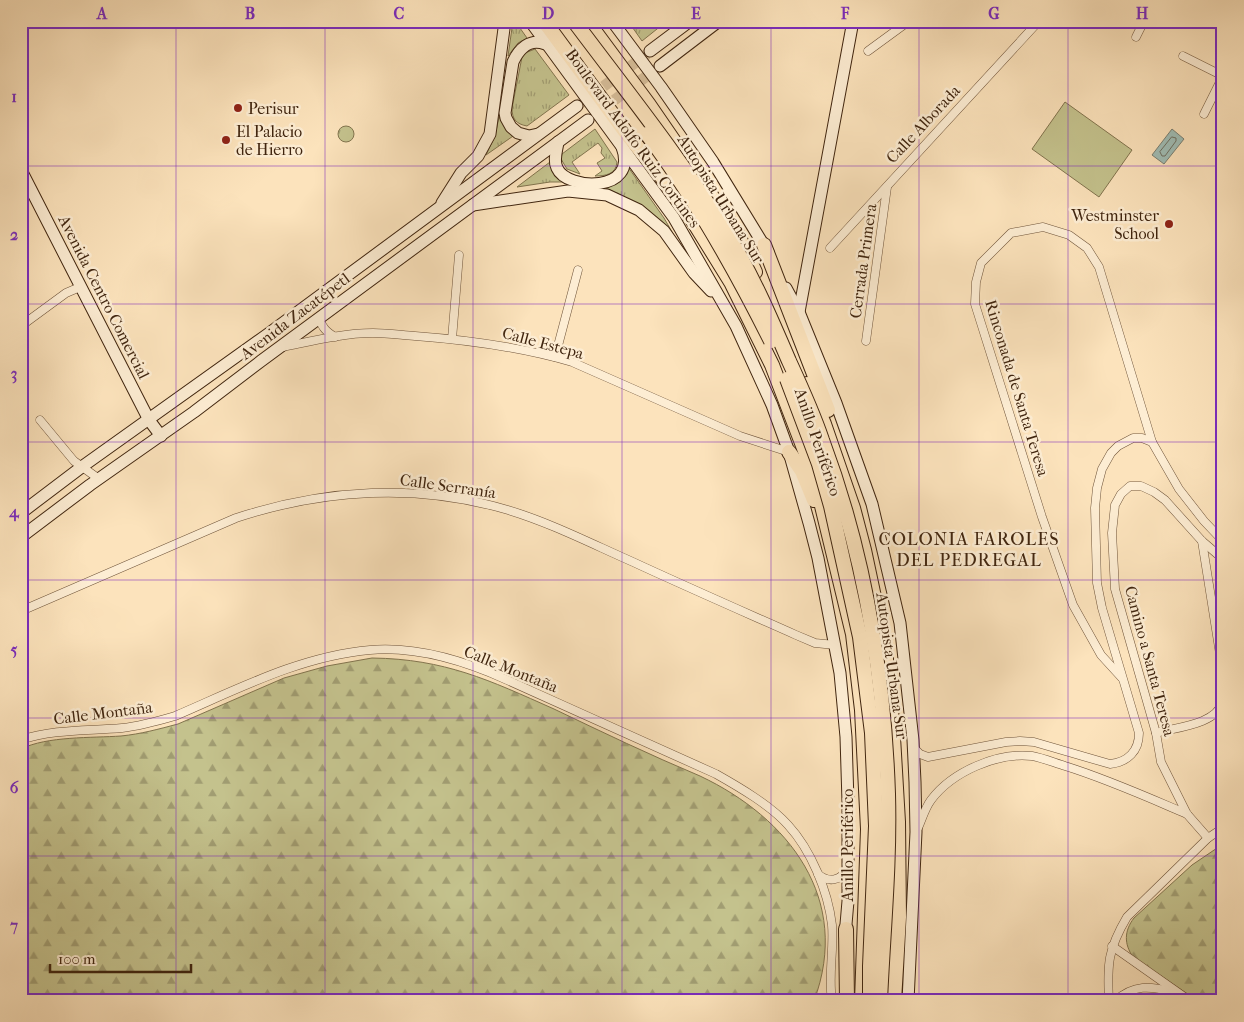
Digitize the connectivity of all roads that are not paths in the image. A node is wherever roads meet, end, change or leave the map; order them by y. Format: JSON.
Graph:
{"nodes":[{"id":1,"x":505,"y":21,"type":"edge"},
{"id":2,"x":530,"y":21,"type":"edge"},
{"id":3,"x":544,"y":21,"type":"edge"},
{"id":4,"x":564,"y":21,"type":"edge"},
{"id":5,"x":574,"y":21,"type":"edge"},
{"id":6,"x":587,"y":21,"type":"edge"},
{"id":7,"x":612,"y":21,"type":"edge"},
{"id":8,"x":690,"y":21,"type":"edge"},
{"id":9,"x":718,"y":21,"type":"edge"},
{"id":10,"x":853,"y":21,"type":"edge"},
{"id":11,"x":909,"y":21,"type":"edge"},
{"id":12,"x":1039,"y":21,"type":"edge"},
{"id":13,"x":1144,"y":21,"type":"edge"},
{"id":14,"x":1136,"y":37,"type":"dead end"},
{"id":15,"x":545,"y":44,"type":"junction"},
{"id":16,"x":650,"y":51,"type":"tunnel mouth"},
{"id":17,"x":868,"y":52,"type":"dead end"},
{"id":18,"x":1183,"y":56,"type":"dead end"},
{"id":19,"x":660,"y":66,"type":"tunnel mouth"},
{"id":20,"x":1223,"y":76,"type":"edge"},
{"id":21,"x":578,"y":106,"type":"tunnel mouth"},
{"id":22,"x":1204,"y":114,"type":"dead end"},
{"id":23,"x":588,"y":120,"type":"dead end"},
{"id":24,"x":540,"y":134,"type":"junction"},
{"id":25,"x":558,"y":142,"type":"junction"},
{"id":26,"x":621,"y":145,"type":"junction"},
{"id":27,"x":21,"y":170,"type":"edge"},
{"id":28,"x":24,"y":183,"type":"edge"},
{"id":29,"x":887,"y":186,"type":"junction"},
{"id":30,"x":472,"y":205,"type":"junction"},
{"id":31,"x":438,"y":209,"type":"junction"},
{"id":32,"x":764,"y":245,"type":"junction"},
{"id":33,"x":830,"y":248,"type":"dead end"},
{"id":34,"x":459,"y":256,"type":"dead end"},
{"id":35,"x":578,"y":270,"type":"dead end"},
{"id":36,"x":80,"y":287,"type":"junction"},
{"id":37,"x":725,"y":306,"type":"junction"},
{"id":38,"x":799,"y":312,"type":"junction"},
{"id":39,"x":320,"y":318,"type":"junction"},
{"id":40,"x":21,"y":326,"type":"edge"},
{"id":41,"x":335,"y":337,"type":"junction"},
{"id":42,"x":452,"y":339,"type":"junction"},
{"id":43,"x":866,"y":341,"type":"dead end"},
{"id":44,"x":278,"y":348,"type":"junction"},
{"id":45,"x":555,"y":357,"type":"junction"},
{"id":46,"x":40,"y":420,"type":"dead end"},
{"id":47,"x":149,"y":420,"type":"junction"},
{"id":48,"x":161,"y":436,"type":"junction"},
{"id":49,"x":1152,"y":442,"type":"junction"},
{"id":50,"x":788,"y":452,"type":"junction"},
{"id":51,"x":83,"y":466,"type":"junction"},
{"id":52,"x":99,"y":479,"type":"junction"},
{"id":53,"x":853,"y":508,"type":"junction"},
{"id":54,"x":21,"y":513,"type":"edge"},
{"id":55,"x":21,"y":537,"type":"edge"},
{"id":56,"x":1202,"y":541,"type":"junction"},
{"id":57,"x":1223,"y":541,"type":"edge"},
{"id":58,"x":835,"y":559,"type":"junction"},
{"id":59,"x":1223,"y":559,"type":"edge"},
{"id":60,"x":21,"y":611,"type":"edge"},
{"id":61,"x":835,"y":645,"type":"junction"},
{"id":62,"x":1223,"y":673,"type":"edge"},
{"id":63,"x":1122,"y":678,"type":"junction"},
{"id":64,"x":1223,"y":702,"type":"edge"},
{"id":65,"x":1156,"y":733,"type":"junction"},
{"id":66,"x":21,"y":740,"type":"edge"},
{"id":67,"x":913,"y":740,"type":"junction"},
{"id":68,"x":1087,"y":756,"type":"junction"},
{"id":69,"x":1080,"y":771,"type":"junction"},
{"id":70,"x":1187,"y":814,"type":"junction"},
{"id":71,"x":1223,"y":828,"type":"edge"},
{"id":72,"x":916,"y":832,"type":"junction"},
{"id":73,"x":1208,"y":838,"type":"junction"},
{"id":74,"x":816,"y":870,"type":"junction"},
{"id":75,"x":848,"y":870,"type":"junction"},
{"id":76,"x":846,"y":929,"type":"junction"},
{"id":77,"x":1112,"y":946,"type":"junction"},
{"id":78,"x":1178,"y":993,"type":"junction"},
{"id":79,"x":832,"y":1001,"type":"edge"},
{"id":80,"x":841,"y":1001,"type":"edge"},
{"id":81,"x":847,"y":1001,"type":"edge"},
{"id":82,"x":862,"y":1001,"type":"edge"},
{"id":83,"x":870,"y":1001,"type":"edge"},
{"id":84,"x":880,"y":1001,"type":"edge"},
{"id":85,"x":894,"y":1001,"type":"edge"},
{"id":86,"x":908,"y":1001,"type":"edge"},
{"id":87,"x":1109,"y":1001,"type":"edge"},
{"id":88,"x":1115,"y":1001,"type":"edge"},
{"id":89,"x":1190,"y":1001,"type":"edge"}],
"edges":[{"from":1,"to":31,"type":"main road"},
{"from":2,"to":15,"type":"main road","name":"Boulevard Adolfo Ruiz Cortines"},
{"from":3,"to":58,"type":"highway","name":"Anillo Periférico"},
{"from":4,"to":83,"type":"highway","name":"Autopista Urbana Sur","bridge":true},
{"from":5,"to":84,"type":"highway","name":"Autopista Urbana Sur","bridge":true},
{"from":6,"to":53,"type":"highway","name":"Anillo Periférico"},
{"from":7,"to":32,"type":"main road"},
{"from":8,"to":16,"type":"main road"},
{"from":9,"to":19,"type":"main road"},
{"from":10,"to":38,"type":"main road"},
{"from":11,"to":17,"type":"street"},
{"from":12,"to":29,"type":"street","name":"Calle Alborada"},
{"from":13,"to":14,"type":"street"},
{"from":15,"to":24,"type":"main road"},
{"from":15,"to":26,"type":"main road","name":"Boulevard Adolfo Ruiz Cortines"},
{"from":18,"to":20,"type":"street"},
{"from":20,"to":22,"type":"street"},
{"from":21,"to":24,"type":"main road","name":"Avenida Zacatépetl"},
{"from":23,"to":25,"type":"main road","name":"Avenida Zacatépetl"},
{"from":24,"to":31,"type":"main road","name":"Avenida Zacatépetl"},
{"from":25,"to":26,"type":"main road"},
{"from":25,"to":30,"type":"main road","name":"Avenida Zacatépetl"},
{"from":26,"to":37,"type":"main road","name":"Boulevard Adolfo Ruiz Cortines"},
{"from":27,"to":28,"type":"main road","name":"Avenida Centro Comercial"},
{"from":28,"to":36,"type":"main road","name":"Avenida Centro Comercial"},
{"from":29,"to":33,"type":"street","name":"Calle Alborada"},
{"from":29,"to":43,"type":"street","name":"Cerrada Primera"},
{"from":30,"to":37,"type":"main road"},
{"from":30,"to":39,"type":"main road","name":"Avenida Zacatépetl"},
{"from":31,"to":47,"type":"main road","name":"Avenida Zacatépetl"},
{"from":32,"to":38,"type":"main road"},
{"from":32,"to":53,"type":"highway"},
{"from":34,"to":42,"type":"street"},
{"from":35,"to":45,"type":"street"},
{"from":36,"to":40,"type":"street"},
{"from":36,"to":47,"type":"main road","name":"Avenida Centro Comercial"},
{"from":37,"to":50,"type":"main road","name":"Boulevard Adolfo Ruiz Cortines"},
{"from":38,"to":67,"type":"main road"},
{"from":39,"to":41,"type":"street"},
{"from":39,"to":44,"type":"main road","name":"Avenida Zacatépetl"},
{"from":41,"to":42,"type":"street","name":"Calle Estepa"},
{"from":41,"to":44,"type":"street","name":"Calle Estepa"},
{"from":42,"to":45,"type":"street","name":"Calle Estepa"},
{"from":44,"to":48,"type":"main road","name":"Avenida Zacatépetl"},
{"from":45,"to":50,"type":"street","name":"Calle Estepa"},
{"from":46,"to":51,"type":"street"},
{"from":47,"to":48,"type":"main road","name":"Avenida Centro Comercial"},
{"from":47,"to":51,"type":"main road","name":"Avenida Zacatépetl"},
{"from":48,"to":52,"type":"main road","name":"Avenida Zacatépetl"},
{"from":49,"to":57,"type":"street"},
{"from":49,"to":63,"type":"street","name":"Camino a Santa Teresa"},
{"from":49,"to":63,"type":"street","name":"Rinconada de Santa Teresa"},
{"from":50,"to":58,"type":"highway"},
{"from":50,"to":61,"type":"main road","name":"Boulevard Adolfo Ruiz Cortines"},
{"from":51,"to":52,"type":"street"},
{"from":51,"to":54,"type":"main road","name":"Avenida Zacatépetl"},
{"from":52,"to":55,"type":"main road","name":"Avenida Zacatépetl"},
{"from":53,"to":85,"type":"highway","name":"Anillo Periférico"},
{"from":56,"to":59,"type":"street","name":"Camino a Santa Teresa"},
{"from":56,"to":62,"type":"street"},
{"from":56,"to":65,"type":"street","name":"Camino a Santa Teresa"},
{"from":58,"to":82,"type":"highway","name":"Anillo Periférico"},
{"from":60,"to":61,"type":"street","name":"Calle Serranía"},
{"from":61,"to":75,"type":"main road","name":"Boulevard Adolfo Ruiz Cortines"},
{"from":63,"to":68,"type":"street","name":"Camino a Santa Teresa"},
{"from":64,"to":65,"type":"street"},
{"from":65,"to":70,"type":"street","name":"Camino a Santa Teresa"},
{"from":66,"to":74,"type":"street","name":"Calle Montaña"},
{"from":67,"to":68,"type":"street","name":"Camino a Santa Teresa"},
{"from":67,"to":72,"type":"main road"},
{"from":68,"to":69,"type":"street"},
{"from":69,"to":70,"type":"street","name":"Camino a Santa Teresa"},
{"from":69,"to":72,"type":"street","name":"Camino a Santa Teresa"},
{"from":70,"to":73,"type":"street","name":"Camino a Santa Teresa"},
{"from":71,"to":73,"type":"street"},
{"from":72,"to":86,"type":"main road"},
{"from":73,"to":77,"type":"street"},
{"from":74,"to":75,"type":"street"},
{"from":74,"to":79,"type":"street","name":"Calle Montaña"},
{"from":75,"to":76,"type":"main road","name":"Boulevard Adolfo Ruiz Cortines"},
{"from":76,"to":80,"type":"main road","name":"Boulevard Adolfo Ruiz Cortines"},
{"from":76,"to":81,"type":"highway"},
{"from":77,"to":78,"type":"street"},
{"from":77,"to":87,"type":"street"},
{"from":78,"to":88,"type":"street"},
{"from":78,"to":89,"type":"street"}]}
